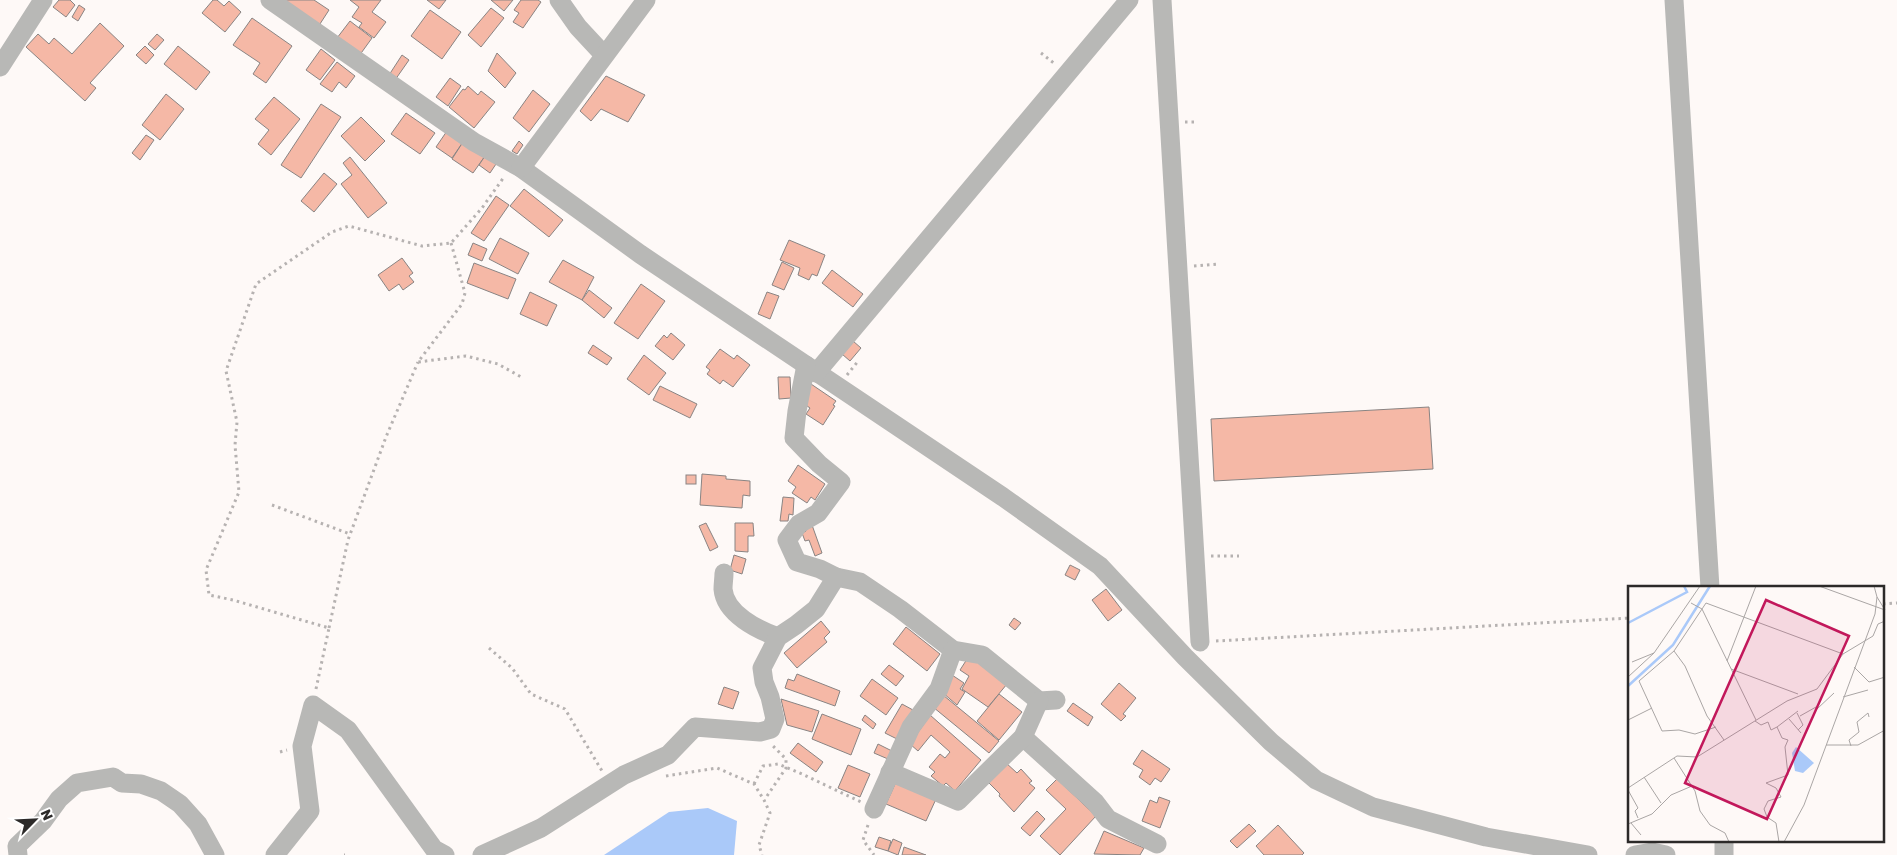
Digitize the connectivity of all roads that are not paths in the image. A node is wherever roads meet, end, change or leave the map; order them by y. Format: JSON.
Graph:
{"nodes":[{"id":1,"x":43,"y":0,"type":"edge"},
{"id":2,"x":270,"y":0,"type":"edge"},
{"id":3,"x":559,"y":0,"type":"edge"},
{"id":4,"x":646,"y":0,"type":"edge"},
{"id":5,"x":1129,"y":0,"type":"edge"},
{"id":6,"x":1162,"y":0,"type":"edge"},
{"id":7,"x":1674,"y":0,"type":"edge"},
{"id":8,"x":604,"y":55,"type":"junction"},
{"id":9,"x":0,"y":67,"type":"edge"},
{"id":10,"x":517,"y":166,"type":"junction"},
{"id":11,"x":811,"y":369,"type":"junction"},
{"id":12,"x":724,"y":573,"type":"dead end"},
{"id":13,"x":836,"y":577,"type":"junction"},
{"id":14,"x":1710,"y":586,"type":"edge"},
{"id":15,"x":778,"y":637,"type":"junction"},
{"id":16,"x":1200,"y":642,"type":"road end"},
{"id":17,"x":953,"y":650,"type":"junction"},
{"id":18,"x":1023,"y":737,"type":"junction"},
{"id":19,"x":890,"y":772,"type":"junction"},
{"id":20,"x":874,"y":809,"type":"road end"},
{"id":21,"x":1724,"y":842,"type":"edge"},
{"id":22,"x":1159,"y":851,"type":"edge"},
{"id":23,"x":18,"y":855,"type":"edge"},
{"id":24,"x":216,"y":855,"type":"edge"},
{"id":25,"x":275,"y":855,"type":"edge"},
{"id":26,"x":445,"y":855,"type":"edge"},
{"id":27,"x":482,"y":855,"type":"edge"},
{"id":28,"x":1588,"y":855,"type":"edge"},
{"id":29,"x":1635,"y":855,"type":"edge"},
{"id":30,"x":1666,"y":855,"type":"edge"},
{"id":31,"x":1724,"y":855,"type":"edge"}],
"edges":[{"from":1,"to":9,"type":"street"},
{"from":2,"to":10,"type":"street"},
{"from":3,"to":8,"type":"street"},
{"from":4,"to":8,"type":"street"},
{"from":5,"to":11,"type":"street"},
{"from":6,"to":16,"type":"street"},
{"from":7,"to":14,"type":"street"},
{"from":8,"to":10,"type":"street"},
{"from":10,"to":11,"type":"street"},
{"from":11,"to":13,"type":"street"},
{"from":11,"to":28,"type":"street"},
{"from":12,"to":15,"type":"street"},
{"from":13,"to":15,"type":"street"},
{"from":13,"to":17,"type":"street"},
{"from":15,"to":27,"type":"street"},
{"from":17,"to":18,"type":"street"},
{"from":17,"to":19,"type":"street"},
{"from":18,"to":19,"type":"street"},
{"from":18,"to":22,"type":"street"},
{"from":19,"to":20,"type":"street"},
{"from":21,"to":31,"type":"street"},
{"from":23,"to":24,"type":"street"},
{"from":25,"to":26,"type":"street"},
{"from":29,"to":30,"type":"street"}]}
